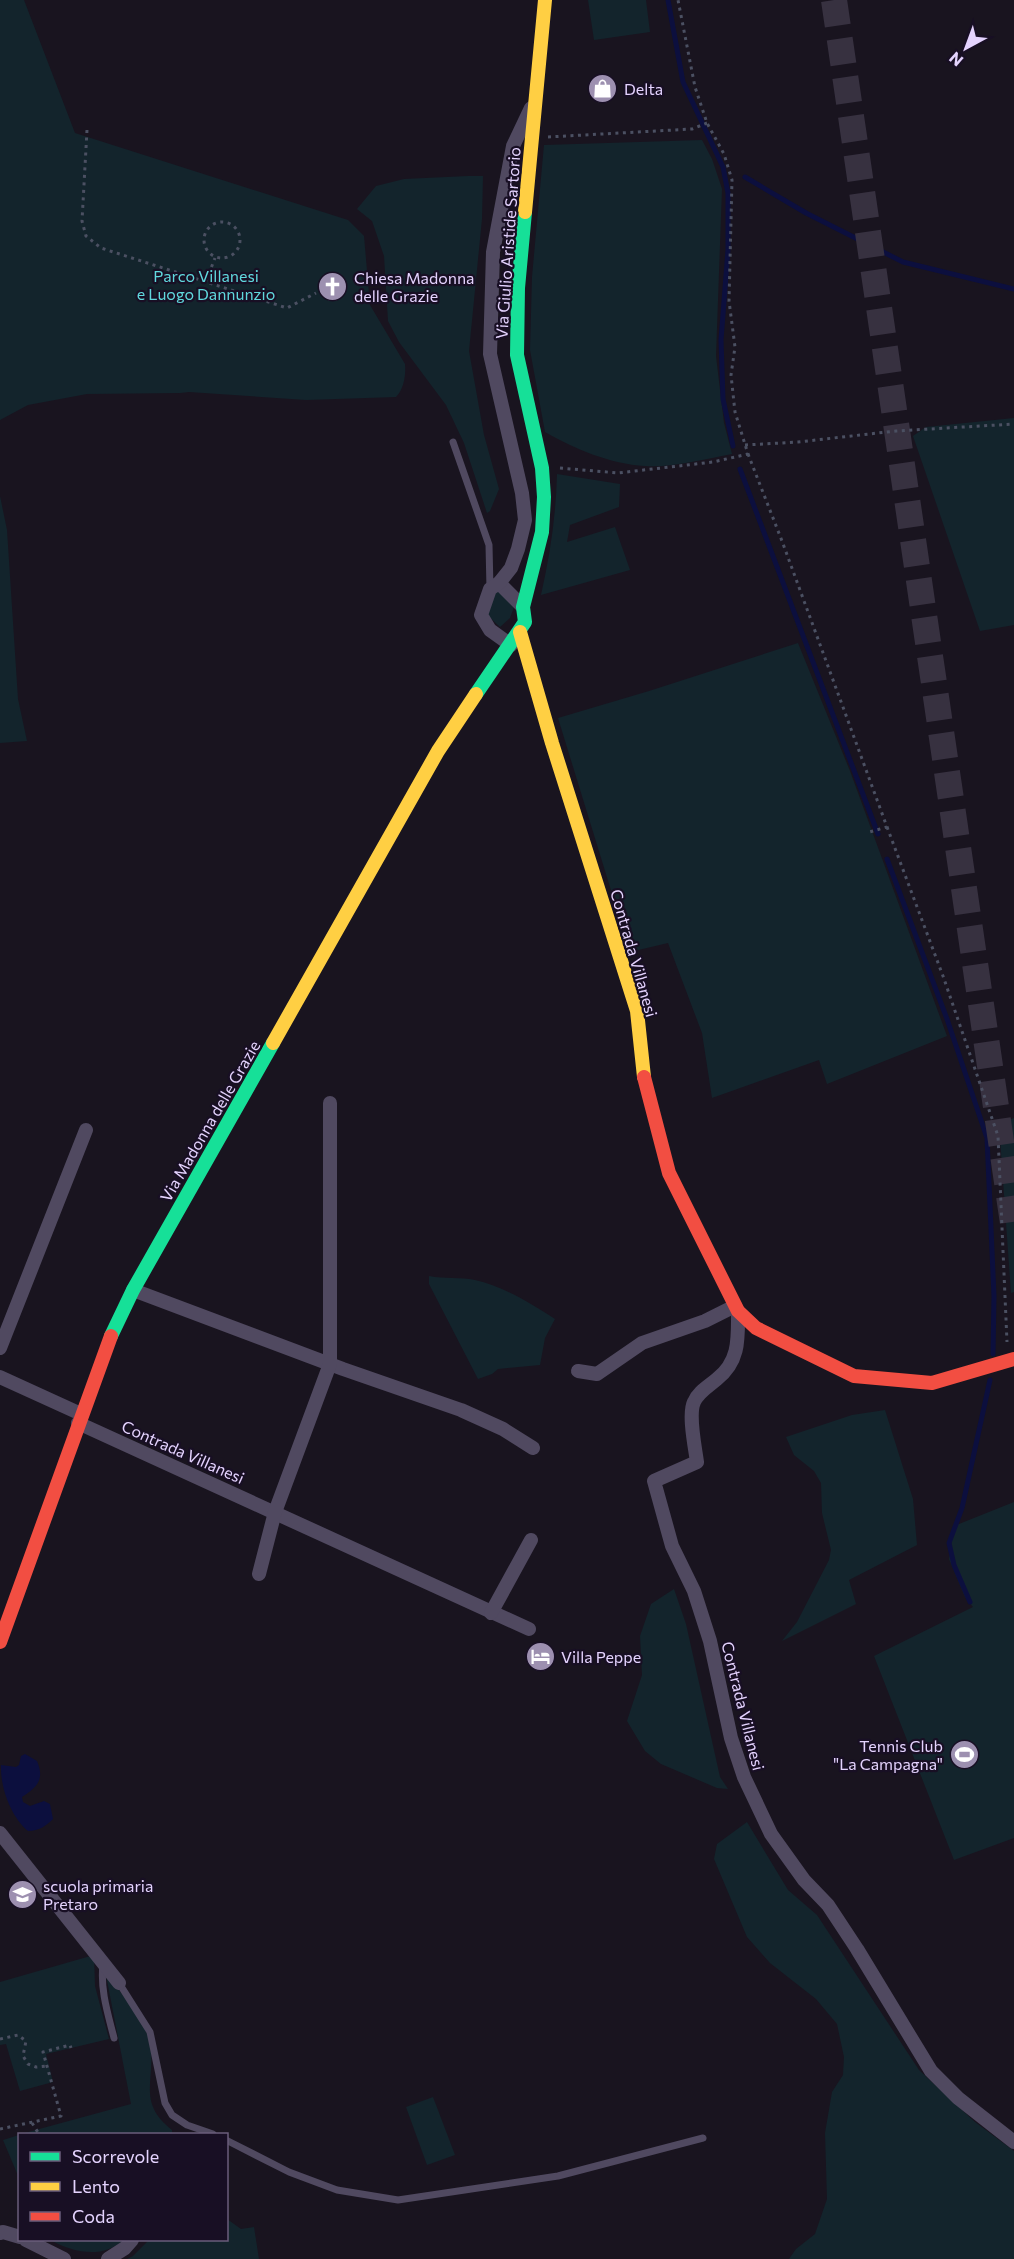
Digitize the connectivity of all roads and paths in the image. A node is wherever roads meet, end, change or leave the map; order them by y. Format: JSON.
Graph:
{"nodes":[{"id":1,"x":545,"y":0,"type":"edge"},
{"id":2,"x":678,"y":0,"type":"edge"},
{"id":3,"x":538,"y":92,"type":"junction"},
{"id":4,"x":707,"y":123,"type":"junction"},
{"id":5,"x":87,"y":130,"type":"dead end"},
{"id":6,"x":532,"y":137,"type":"junction"},
{"id":7,"x":215,"y":257,"type":"junction"},
{"id":8,"x":206,"y":281,"type":"junction"},
{"id":9,"x":316,"y":293,"type":"dead end"},
{"id":10,"x":1014,"y":424,"type":"edge"},
{"id":11,"x":453,"y":442,"type":"dead end"},
{"id":12,"x":745,"y":445,"type":"junction"},
{"id":13,"x":748,"y":454,"type":"junction"},
{"id":14,"x":542,"y":468,"type":"junction"},
{"id":15,"x":495,"y":586,"type":"junction"},
{"id":16,"x":523,"y":607,"type":"junction"},
{"id":17,"x":520,"y":632,"type":"junction"},
{"id":18,"x":511,"y":645,"type":"junction"},
{"id":19,"x":886,"y":827,"type":"junction"},
{"id":20,"x":866,"y":833,"type":"dead end"},
{"id":21,"x":330,"y":1103,"type":"dead end"},
{"id":22,"x":86,"y":1130,"type":"dead end"},
{"id":23,"x":133,"y":1290,"type":"junction"},
{"id":24,"x":737,"y":1309,"type":"junction"},
{"id":25,"x":0,"y":1348,"type":"edge"},
{"id":26,"x":1010,"y":1360,"type":"edge"},
{"id":27,"x":330,"y":1364,"type":"junction"},
{"id":28,"x":578,"y":1371,"type":"dead end"},
{"id":29,"x":0,"y":1377,"type":"edge"},
{"id":30,"x":79,"y":1418,"type":"junction"},
{"id":31,"x":533,"y":1448,"type":"dead end"},
{"id":32,"x":275,"y":1512,"type":"junction"},
{"id":33,"x":531,"y":1540,"type":"dead end"},
{"id":34,"x":259,"y":1574,"type":"dead end"},
{"id":35,"x":492,"y":1613,"type":"junction"},
{"id":36,"x":529,"y":1629,"type":"dead end"},
{"id":37,"x":0,"y":1642,"type":"edge"},
{"id":38,"x":0,"y":1833,"type":"edge"},
{"id":39,"x":103,"y":1962,"type":"junction"},
{"id":40,"x":120,"y":1983,"type":"joint"},
{"id":41,"x":114,"y":2038,"type":"dead end"},
{"id":42,"x":0,"y":2039,"type":"edge"},
{"id":43,"x":70,"y":2045,"type":"dead end"},
{"id":44,"x":47,"y":2066,"type":"junction"},
{"id":45,"x":32,"y":2123,"type":"junction"},
{"id":46,"x":0,"y":2129,"type":"edge"},
{"id":47,"x":38,"y":2133,"type":"edge"},
{"id":48,"x":210,"y":2133,"type":"edge"},
{"id":49,"x":703,"y":2138,"type":"dead end"},
{"id":50,"x":228,"y":2141,"type":"edge"},
{"id":51,"x":1014,"y":2142,"type":"edge"},
{"id":52,"x":0,"y":2233,"type":"edge"},
{"id":53,"x":18,"y":2237,"type":"edge"},
{"id":54,"x":29,"y":2241,"type":"edge"},
{"id":55,"x":131,"y":2241,"type":"edge"},
{"id":56,"x":63,"y":2259,"type":"edge"},
{"id":57,"x":108,"y":2259,"type":"edge"}],
"edges":[{"from":1,"to":3,"type":"street","name":"Via Giulio Aristide Sartorio"},
{"from":2,"to":4,"type":"path"},
{"from":3,"to":6,"type":"street","name":"Via Giulio Aristide Sartorio"},
{"from":3,"to":15,"type":"street","name":"Via Giulio Aristide Sartorio"},
{"from":4,"to":6,"type":"path"},
{"from":4,"to":12,"type":"path"},
{"from":5,"to":8,"type":"path"},
{"from":6,"to":14,"type":"street","name":"Via Giulio Aristide Sartorio"},
{"from":7,"to":7,"type":"path"},
{"from":7,"to":8,"type":"path"},
{"from":8,"to":9,"type":"path"},
{"from":10,"to":12,"type":"path"},
{"from":11,"to":15,"type":"lane"},
{"from":12,"to":13,"type":"path"},
{"from":13,"to":14,"type":"path"},
{"from":13,"to":19,"type":"path"},
{"from":14,"to":16,"type":"street","name":"Via Giulio Aristide Sartorio"},
{"from":15,"to":16,"type":"street"},
{"from":15,"to":18,"type":"street","name":"Via Giulio Aristide Sartorio"},
{"from":16,"to":17,"type":"street","name":"Via Giulio Aristide Sartorio"},
{"from":17,"to":18,"type":"street","name":"Via Madonna delle Grazie"},
{"from":17,"to":24,"type":"street","name":"Contrada Villanesi"},
{"from":18,"to":23,"type":"street","name":"Via Madonna delle Grazie"},
{"from":19,"to":20,"type":"path"},
{"from":19,"to":26,"type":"path"},
{"from":21,"to":27,"type":"street"},
{"from":22,"to":25,"type":"street"},
{"from":23,"to":27,"type":"street"},
{"from":23,"to":30,"type":"street","name":"Via Madonna delle Grazie"},
{"from":24,"to":26,"type":"street","name":"Contrada Villanesi"},
{"from":24,"to":28,"type":"street"},
{"from":24,"to":51,"type":"street","name":"Contrada Villanesi"},
{"from":27,"to":31,"type":"street"},
{"from":27,"to":32,"type":"street"},
{"from":29,"to":30,"type":"street","name":"Contrada Villanesi"},
{"from":30,"to":32,"type":"street","name":"Contrada Villanesi"},
{"from":30,"to":37,"type":"street","name":"Via Madonna delle Grazie"},
{"from":32,"to":34,"type":"street"},
{"from":32,"to":35,"type":"street","name":"Contrada Villanesi"},
{"from":33,"to":35,"type":"street"},
{"from":35,"to":36,"type":"street","name":"Contrada Villanesi"},
{"from":38,"to":39,"type":"street"},
{"from":39,"to":40,"type":"street"},
{"from":39,"to":41,"type":"lane"},
{"from":40,"to":48,"type":"lane"},
{"from":42,"to":44,"type":"path"},
{"from":43,"to":44,"type":"path"},
{"from":44,"to":45,"type":"path"},
{"from":45,"to":46,"type":"path"},
{"from":45,"to":47,"type":"path"},
{"from":49,"to":50,"type":"lane"},
{"from":52,"to":53,"type":"street"},
{"from":54,"to":56,"type":"street"},
{"from":55,"to":57,"type":"street"}]}
